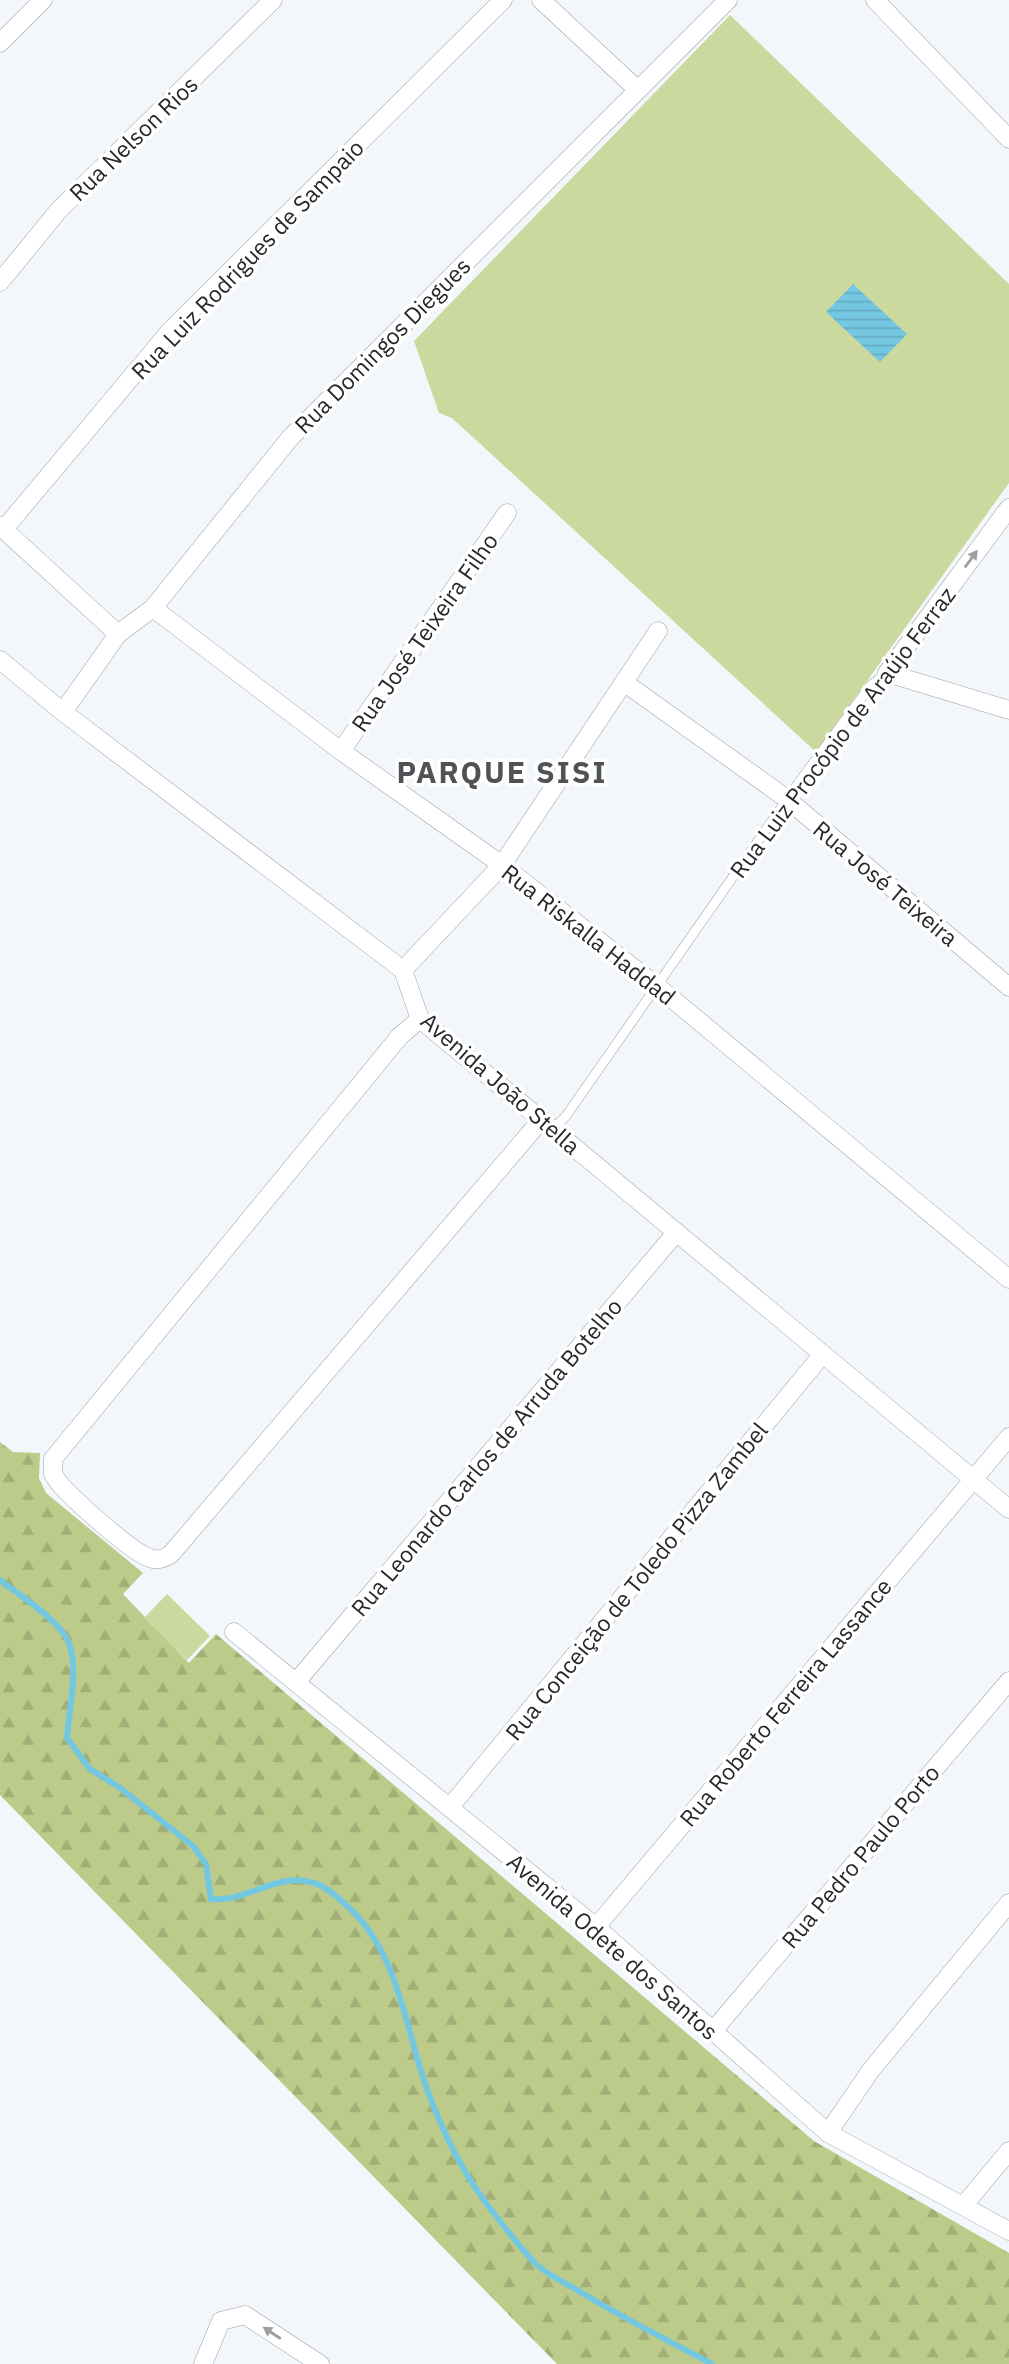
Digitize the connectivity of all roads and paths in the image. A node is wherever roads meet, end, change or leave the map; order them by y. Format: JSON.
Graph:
{"nodes":[{"id":1,"x":43,"y":0,"type":"edge"},
{"id":2,"x":273,"y":0,"type":"edge"},
{"id":3,"x":503,"y":0,"type":"edge"},
{"id":4,"x":541,"y":0,"type":"edge"},
{"id":5,"x":728,"y":0,"type":"edge"},
{"id":6,"x":875,"y":0,"type":"edge"},
{"id":7,"x":0,"y":43,"type":"edge"},
{"id":8,"x":638,"y":90,"type":"junction"},
{"id":9,"x":1009,"y":139,"type":"edge"},
{"id":10,"x":0,"y":282,"type":"edge"},
{"id":11,"x":1009,"y":508,"type":"edge"},
{"id":12,"x":507,"y":513,"type":"dead end"},
{"id":13,"x":2,"y":528,"type":"edge"},
{"id":14,"x":153,"y":608,"type":"junction"},
{"id":15,"x":658,"y":631,"type":"dead end"},
{"id":16,"x":118,"y":635,"type":"junction"},
{"id":17,"x":0,"y":660,"type":"edge"},
{"id":18,"x":887,"y":673,"type":"junction"},
{"id":19,"x":625,"y":683,"type":"junction"},
{"id":20,"x":1009,"y":710,"type":"edge"},
{"id":21,"x":63,"y":712,"type":"junction"},
{"id":22,"x":341,"y":751,"type":"junction"},
{"id":23,"x":787,"y":799,"type":"junction"},
{"id":24,"x":502,"y":864,"type":"junction"},
{"id":25,"x":403,"y":970,"type":"junction"},
{"id":26,"x":658,"y":987,"type":"junction"},
{"id":27,"x":1009,"y":987,"type":"edge"},
{"id":28,"x":420,"y":1018,"type":"junction"},
{"id":29,"x":548,"y":1123,"type":"junction"},
{"id":30,"x":675,"y":1234,"type":"junction"},
{"id":31,"x":1009,"y":1279,"type":"edge"},
{"id":32,"x":822,"y":1355,"type":"junction"},
{"id":33,"x":1009,"y":1437,"type":"edge"},
{"id":34,"x":974,"y":1478,"type":"junction"},
{"id":35,"x":1009,"y":1509,"type":"edge"},
{"id":36,"x":234,"y":1632,"type":"dead end"},
{"id":37,"x":297,"y":1681,"type":"junction"},
{"id":38,"x":1009,"y":1681,"type":"edge"},
{"id":39,"x":450,"y":1807,"type":"junction"},
{"id":40,"x":1009,"y":1903,"type":"edge"},
{"id":41,"x":596,"y":1927,"type":"junction"},
{"id":42,"x":712,"y":2032,"type":"junction"},
{"id":43,"x":828,"y":2133,"type":"junction"},
{"id":44,"x":1009,"y":2151,"type":"edge"},
{"id":45,"x":964,"y":2205,"type":"junction"},
{"id":46,"x":1009,"y":2231,"type":"edge"},
{"id":47,"x":203,"y":2364,"type":"edge"},
{"id":48,"x":320,"y":2364,"type":"edge"}],
"edges":[{"from":1,"to":7,"type":"street"},
{"from":2,"to":10,"type":"street","name":"Rua Nelson Rios"},
{"from":3,"to":13,"type":"street","name":"Rua Luiz Rodrigues de Sampaio"},
{"from":4,"to":8,"type":"street"},
{"from":5,"to":8,"type":"street","name":"Rua Domingos Diegues"},
{"from":6,"to":9,"type":"street"},
{"from":8,"to":14,"type":"street","name":"Rua Domingos Diegues"},
{"from":18,"to":11,"type":"street","name":"Rua Luiz Procópio de Araújo Ferraz","one_way":true},
{"from":12,"to":22,"type":"street","name":"Rua José Teixeira Filho"},
{"from":13,"to":16,"type":"street"},
{"from":14,"to":16,"type":"street","name":"Rua Domingos Diegues"},
{"from":14,"to":22,"type":"street","name":"Rua Riskalla Haddad"},
{"from":15,"to":19,"type":"street"},
{"from":16,"to":21,"type":"street","name":"Rua Domingos Diegues"},
{"from":17,"to":21,"type":"street"},
{"from":18,"to":20,"type":"street"},
{"from":18,"to":23,"type":"lane","name":"Rua Luiz Procópio de Araújo Ferraz"},
{"from":19,"to":23,"type":"street","name":"Rua José Teixeira"},
{"from":19,"to":24,"type":"street"},
{"from":21,"to":25,"type":"street"},
{"from":22,"to":24,"type":"street","name":"Rua Riskalla Haddad"},
{"from":23,"to":26,"type":"lane","name":"Rua Luiz Procópio de Araújo Ferraz"},
{"from":23,"to":27,"type":"street","name":"Rua José Teixeira"},
{"from":24,"to":25,"type":"street"},
{"from":24,"to":26,"type":"street","name":"Rua Riskalla Haddad"},
{"from":25,"to":28,"type":"street","name":"Avenida João Stella"},
{"from":26,"to":29,"type":"lane","name":"Rua Luiz Procópio de Araújo Ferraz"},
{"from":26,"to":31,"type":"street","name":"Rua Riskalla Haddad"},
{"from":28,"to":29,"type":"street","name":"Avenida João Stella"},
{"from":28,"to":29,"type":"street"},
{"from":29,"to":30,"type":"street","name":"Avenida João Stella"},
{"from":30,"to":32,"type":"street","name":"Avenida João Stella"},
{"from":30,"to":37,"type":"street","name":"Rua Leonardo Carlos de Arruda Botelho"},
{"from":32,"to":34,"type":"street","name":"Avenida João Stella"},
{"from":32,"to":39,"type":"street","name":"Rua Conceição de Toledo Pizza Zambel"},
{"from":33,"to":34,"type":"street","name":"Rua Roberto Ferreira Lassance"},
{"from":34,"to":35,"type":"street","name":"Avenida João Stella"},
{"from":34,"to":41,"type":"street","name":"Rua Roberto Ferreira Lassance"},
{"from":36,"to":37,"type":"street","name":"Avenida Odete dos Santos"},
{"from":37,"to":39,"type":"street","name":"Avenida Odete dos Santos"},
{"from":38,"to":42,"type":"street","name":"Rua Pedro Paulo Porto"},
{"from":39,"to":41,"type":"street","name":"Avenida Odete dos Santos"},
{"from":40,"to":43,"type":"street"},
{"from":41,"to":42,"type":"street","name":"Avenida Odete dos Santos"},
{"from":42,"to":43,"type":"street","name":"Avenida Odete dos Santos"},
{"from":43,"to":45,"type":"street","name":"Avenida Odete dos Santos"},
{"from":44,"to":45,"type":"street"},
{"from":45,"to":46,"type":"street","name":"Avenida Odete dos Santos"},
{"from":48,"to":47,"type":"street","one_way":true}]}
